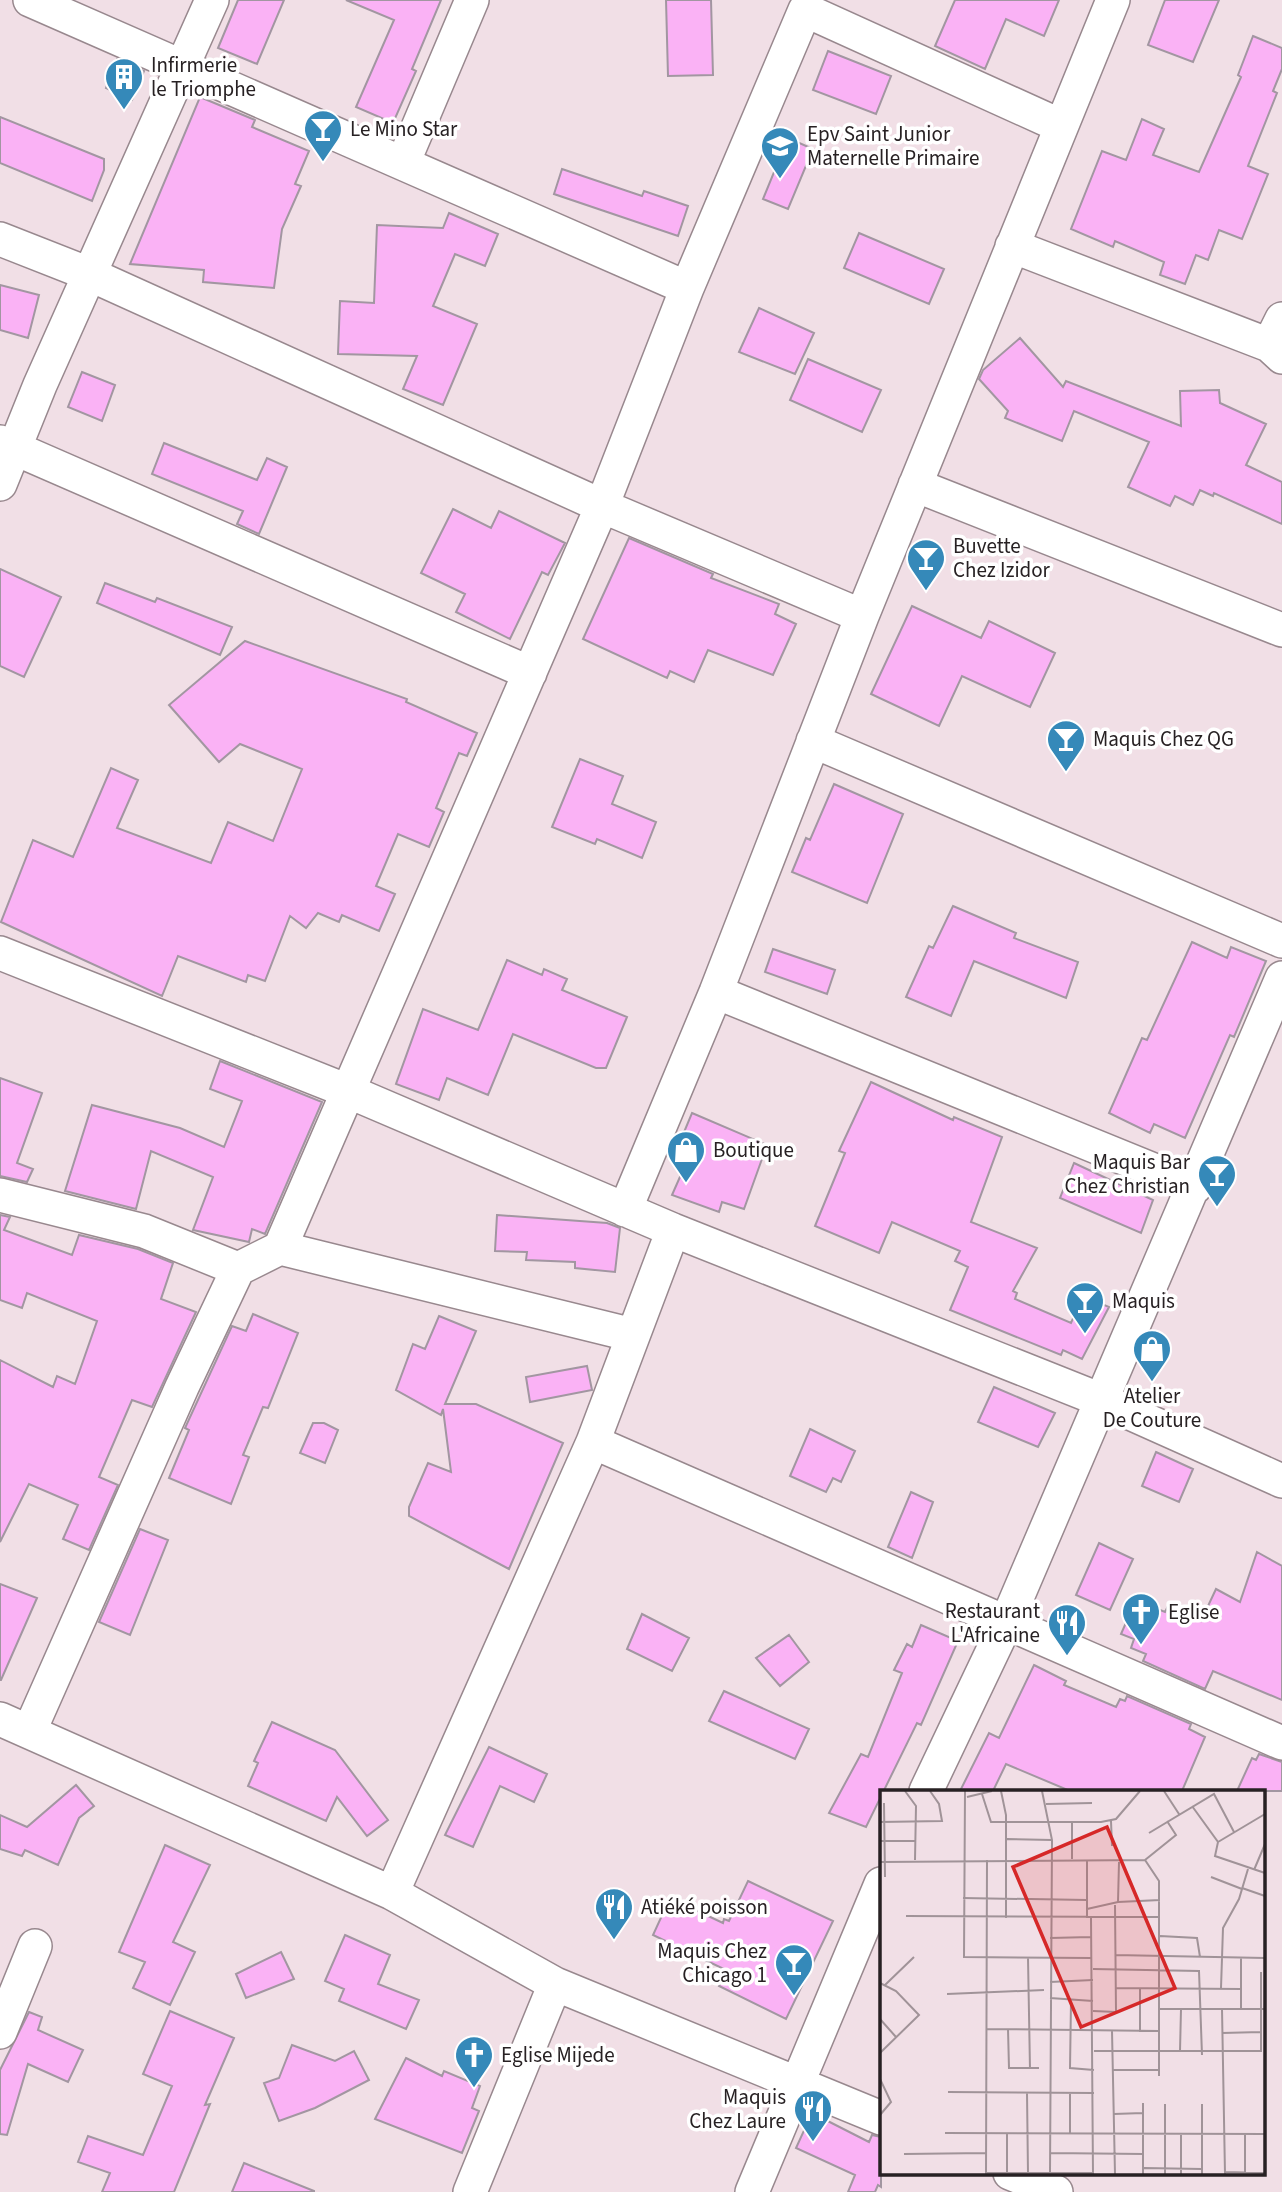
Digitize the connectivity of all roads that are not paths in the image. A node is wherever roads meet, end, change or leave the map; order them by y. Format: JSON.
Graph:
{"nodes":[{"id":1,"x":30,"y":0,"type":"edge"},
{"id":2,"x":212,"y":0,"type":"edge"},
{"id":3,"x":472,"y":0,"type":"edge"},
{"id":4,"x":1113,"y":0,"type":"edge"},
{"id":5,"x":807,"y":5,"type":"edge"},
{"id":6,"x":183,"y":66,"type":"junction"},
{"id":7,"x":1061,"y":126,"type":"junction"},
{"id":8,"x":403,"y":163,"type":"junction"},
{"id":9,"x":0,"y":239,"type":"edge"},
{"id":10,"x":1013,"y":246,"type":"junction"},
{"id":11,"x":89,"y":274,"type":"junction"},
{"id":12,"x":687,"y":288,"type":"junction"},
{"id":13,"x":1278,"y":340,"type":"edge"},
{"id":14,"x":7,"y":445,"type":"edge"},
{"id":15,"x":0,"y":484,"type":"edge"},
{"id":16,"x":915,"y":485,"type":"junction"},
{"id":17,"x":602,"y":506,"type":"junction"},
{"id":18,"x":862,"y":616,"type":"junction"},
{"id":19,"x":1282,"y":630,"type":"edge"},
{"id":20,"x":530,"y":673,"type":"junction"},
{"id":21,"x":813,"y":741,"type":"junction"},
{"id":22,"x":1282,"y":941,"type":"edge"},
{"id":23,"x":0,"y":953,"type":"edge"},
{"id":24,"x":1282,"y":978,"type":"edge"},
{"id":25,"x":716,"y":992,"type":"junction"},
{"id":26,"x":349,"y":1092,"type":"junction"},
{"id":27,"x":1195,"y":1187,"type":"junction"},
{"id":28,"x":0,"y":1195,"type":"edge"},
{"id":29,"x":625,"y":1210,"type":"junction"},
{"id":30,"x":673,"y":1230,"type":"junction"},
{"id":31,"x":280,"y":1248,"type":"junction"},
{"id":32,"x":238,"y":1269,"type":"junction"},
{"id":33,"x":633,"y":1335,"type":"junction"},
{"id":34,"x":1101,"y":1400,"type":"junction"},
{"id":35,"x":593,"y":1441,"type":"junction"},
{"id":36,"x":1282,"y":1481,"type":"edge"},
{"id":37,"x":1007,"y":1621,"type":"junction"},
{"id":38,"x":15,"y":1725,"type":"edge"},
{"id":39,"x":1282,"y":1743,"type":"edge"},
{"id":40,"x":926,"y":1790,"type":"edge"},
{"id":41,"x":880,"y":1886,"type":"edge"},
{"id":42,"x":392,"y":1893,"type":"junction"},
{"id":43,"x":36,"y":1946,"type":"dead end"},
{"id":44,"x":555,"y":1984,"type":"junction"},
{"id":45,"x":0,"y":2032,"type":"edge"},
{"id":46,"x":798,"y":2083,"type":"junction"},
{"id":47,"x":880,"y":2118,"type":"edge"},
{"id":48,"x":1012,"y":2174,"type":"edge"},
{"id":49,"x":470,"y":2192,"type":"edge"},
{"id":50,"x":752,"y":2192,"type":"edge"},
{"id":51,"x":1056,"y":2192,"type":"edge"}],
"edges":[{"from":1,"to":6,"type":"street"},
{"from":2,"to":6,"type":"street"},
{"from":3,"to":8,"type":"street"},
{"from":4,"to":7,"type":"street"},
{"from":5,"to":7,"type":"street"},
{"from":5,"to":12,"type":"street"},
{"from":6,"to":8,"type":"street"},
{"from":6,"to":11,"type":"street"},
{"from":7,"to":10,"type":"street"},
{"from":8,"to":12,"type":"street"},
{"from":9,"to":11,"type":"street"},
{"from":10,"to":13,"type":"street"},
{"from":10,"to":16,"type":"street"},
{"from":11,"to":14,"type":"street"},
{"from":11,"to":17,"type":"street"},
{"from":12,"to":17,"type":"street"},
{"from":14,"to":15,"type":"street"},
{"from":14,"to":20,"type":"street"},
{"from":16,"to":18,"type":"street"},
{"from":16,"to":19,"type":"street"},
{"from":17,"to":18,"type":"street"},
{"from":17,"to":20,"type":"street"},
{"from":18,"to":21,"type":"street"},
{"from":20,"to":26,"type":"street"},
{"from":21,"to":22,"type":"street"},
{"from":21,"to":25,"type":"street"},
{"from":23,"to":26,"type":"street"},
{"from":24,"to":27,"type":"street"},
{"from":25,"to":27,"type":"street"},
{"from":25,"to":29,"type":"street"},
{"from":26,"to":29,"type":"street"},
{"from":26,"to":31,"type":"street"},
{"from":27,"to":34,"type":"street"},
{"from":28,"to":32,"type":"street"},
{"from":29,"to":30,"type":"street"},
{"from":30,"to":33,"type":"street"},
{"from":30,"to":34,"type":"street"},
{"from":31,"to":32,"type":"street"},
{"from":31,"to":33,"type":"street"},
{"from":32,"to":38,"type":"street"},
{"from":33,"to":35,"type":"street"},
{"from":34,"to":36,"type":"street"},
{"from":34,"to":37,"type":"street"},
{"from":35,"to":37,"type":"street"},
{"from":35,"to":42,"type":"street"},
{"from":37,"to":39,"type":"street"},
{"from":37,"to":40,"type":"street"},
{"from":38,"to":42,"type":"street"},
{"from":41,"to":46,"type":"street"},
{"from":42,"to":44,"type":"street"},
{"from":43,"to":45,"type":"street"},
{"from":44,"to":46,"type":"street"},
{"from":44,"to":49,"type":"street"},
{"from":46,"to":47,"type":"street"},
{"from":46,"to":50,"type":"street"},
{"from":48,"to":51,"type":"street"}]}
